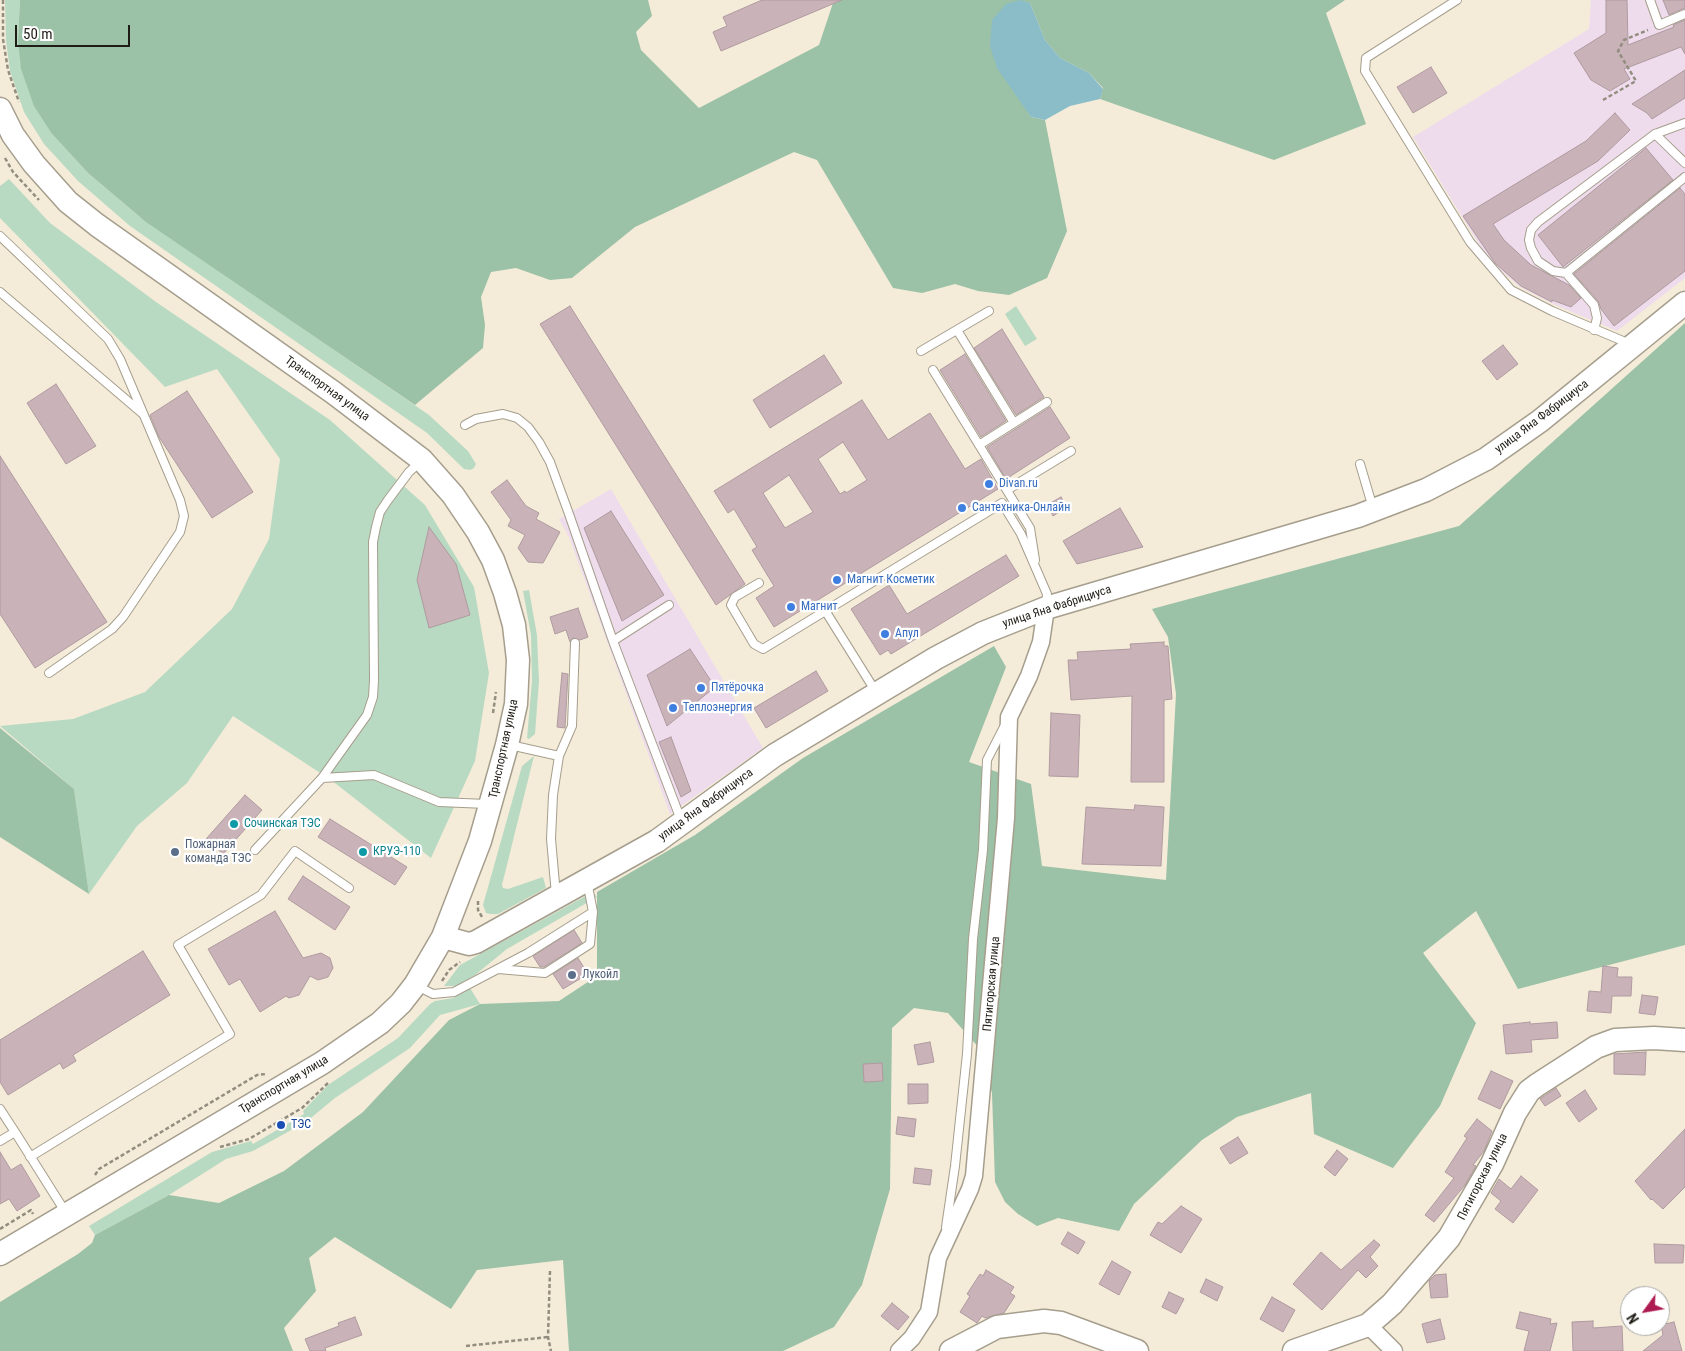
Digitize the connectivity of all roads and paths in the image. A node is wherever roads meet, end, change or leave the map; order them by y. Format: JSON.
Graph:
{"nodes":[{"id":1,"x":3,"y":0,"type":"edge"},
{"id":2,"x":1457,"y":0,"type":"edge"},
{"id":3,"x":1650,"y":0,"type":"edge"},
{"id":4,"x":1685,"y":14,"type":"edge"},
{"id":5,"x":1659,"y":25,"type":"junction"},
{"id":6,"x":1603,"y":100,"type":"dead end"},
{"id":7,"x":10,"y":107,"type":"edge"},
{"id":8,"x":1685,"y":123,"type":"edge"},
{"id":9,"x":1655,"y":134,"type":"junction"},
{"id":10,"x":4,"y":158,"type":"dead end"},
{"id":11,"x":1685,"y":163,"type":"edge"},
{"id":12,"x":1685,"y":177,"type":"edge"},
{"id":13,"x":42,"y":202,"type":"dead end"},
{"id":14,"x":0,"y":236,"type":"edge"},
{"id":15,"x":1566,"y":273,"type":"junction"},
{"id":16,"x":0,"y":292,"type":"edge"},
{"id":17,"x":1685,"y":303,"type":"edge"},
{"id":18,"x":989,"y":312,"type":"dead end"},
{"id":19,"x":957,"y":330,"type":"junction"},
{"id":20,"x":1594,"y":330,"type":"junction"},
{"id":21,"x":1629,"y":348,"type":"junction"},
{"id":22,"x":921,"y":351,"type":"dead end"},
{"id":23,"x":933,"y":370,"type":"dead end"},
{"id":24,"x":1047,"y":402,"type":"dead end"},
{"id":25,"x":144,"y":415,"type":"junction"},
{"id":26,"x":1014,"y":423,"type":"junction"},
{"id":27,"x":465,"y":425,"type":"dead end"},
{"id":28,"x":979,"y":445,"type":"junction"},
{"id":29,"x":1071,"y":451,"type":"dead end"},
{"id":30,"x":422,"y":460,"type":"junction"},
{"id":31,"x":1360,"y":464,"type":"dead end"},
{"id":32,"x":1007,"y":490,"type":"junction"},
{"id":33,"x":1373,"y":510,"type":"junction"},
{"id":34,"x":1037,"y":572,"type":"junction"},
{"id":35,"x":758,"y":583,"type":"dead end"},
{"id":36,"x":669,"y":605,"type":"dead end"},
{"id":37,"x":1046,"y":608,"type":"junction"},
{"id":38,"x":826,"y":612,"type":"junction"},
{"id":39,"x":613,"y":641,"type":"junction"},
{"id":40,"x":575,"y":643,"type":"dead end"},
{"id":41,"x":49,"y":673,"type":"dead end"},
{"id":42,"x":497,"y":684,"type":"dead end"},
{"id":43,"x":877,"y":694,"type":"junction"},
{"id":44,"x":493,"y":717,"type":"dead end"},
{"id":45,"x":1009,"y":717,"type":"junction"},
{"id":46,"x":508,"y":745,"type":"junction"},
{"id":47,"x":559,"y":756,"type":"junction"},
{"id":48,"x":322,"y":778,"type":"junction"},
{"id":49,"x":492,"y":804,"type":"junction"},
{"id":50,"x":682,"y":824,"type":"junction"},
{"id":51,"x":255,"y":850,"type":"dead end"},
{"id":52,"x":587,"y":880,"type":"junction"},
{"id":53,"x":349,"y":888,"type":"dead end"},
{"id":54,"x":480,"y":892,"type":"dead end"},
{"id":55,"x":556,"y":897,"type":"junction"},
{"id":56,"x":478,"y":910,"type":"dead end"},
{"id":57,"x":593,"y":912,"type":"junction"},
{"id":58,"x":443,"y":936,"type":"junction"},
{"id":59,"x":498,"y":969,"type":"junction"},
{"id":60,"x":415,"y":985,"type":"junction"},
{"id":61,"x":1685,"y":1040,"type":"edge"},
{"id":62,"x":275,"y":1074,"type":"dead end"},
{"id":63,"x":0,"y":1109,"type":"edge"},
{"id":64,"x":15,"y":1132,"type":"junction"},
{"id":65,"x":0,"y":1141,"type":"edge"},
{"id":66,"x":30,"y":1157,"type":"junction"},
{"id":67,"x":93,"y":1177,"type":"dead end"},
{"id":68,"x":34,"y":1215,"type":"dead end"},
{"id":69,"x":67,"y":1215,"type":"junction"},
{"id":70,"x":0,"y":1229,"type":"edge"},
{"id":71,"x":943,"y":1244,"type":"junction"},
{"id":72,"x":0,"y":1254,"type":"edge"},
{"id":73,"x":550,"y":1271,"type":"dead end"},
{"id":74,"x":1368,"y":1325,"type":"junction"},
{"id":75,"x":548,"y":1337,"type":"junction"},
{"id":76,"x":466,"y":1346,"type":"dead end"},
{"id":77,"x":552,"y":1351,"type":"edge"},
{"id":78,"x":899,"y":1351,"type":"edge"},
{"id":79,"x":951,"y":1351,"type":"edge"},
{"id":80,"x":1137,"y":1351,"type":"edge"},
{"id":81,"x":1294,"y":1351,"type":"edge"},
{"id":82,"x":1394,"y":1351,"type":"edge"}],
"edges":[{"from":1,"to":7,"type":"path"},
{"from":2,"to":20,"type":"lane"},
{"from":3,"to":5,"type":"lane"},
{"from":4,"to":5,"type":"lane"},
{"from":5,"to":6,"type":"path"},
{"from":7,"to":30,"type":"main road","name":"Транспортная улица"},
{"from":8,"to":9,"type":"lane"},
{"from":9,"to":11,"type":"lane"},
{"from":9,"to":15,"type":"lane"},
{"from":10,"to":13,"type":"path"},
{"from":12,"to":15,"type":"lane"},
{"from":14,"to":25,"type":"lane"},
{"from":15,"to":20,"type":"lane"},
{"from":16,"to":25,"type":"lane"},
{"from":17,"to":21,"type":"main road","name":"улица Яна Фабрициуса"},
{"from":18,"to":19,"type":"lane"},
{"from":19,"to":22,"type":"lane"},
{"from":19,"to":26,"type":"lane"},
{"from":20,"to":21,"type":"lane"},
{"from":21,"to":33,"type":"main road","name":"улица Яна Фабрициуса"},
{"from":23,"to":28,"type":"lane"},
{"from":24,"to":26,"type":"lane"},
{"from":25,"to":41,"type":"lane"},
{"from":26,"to":28,"type":"lane"},
{"from":27,"to":39,"type":"lane"},
{"from":28,"to":32,"type":"lane"},
{"from":29,"to":32,"type":"lane"},
{"from":30,"to":46,"type":"main road","name":"Транспортная улица"},
{"from":30,"to":48,"type":"lane"},
{"from":31,"to":33,"type":"lane"},
{"from":32,"to":34,"type":"lane"},
{"from":33,"to":37,"type":"main road","name":"улица Яна Фабрициуса"},
{"from":34,"to":37,"type":"lane"},
{"from":34,"to":38,"type":"lane"},
{"from":35,"to":38,"type":"lane"},
{"from":36,"to":39,"type":"lane"},
{"from":37,"to":43,"type":"main road","name":"улица Яна Фабрициуса"},
{"from":37,"to":45,"type":"street","name":"Пятигорская улица"},
{"from":38,"to":43,"type":"lane"},
{"from":39,"to":50,"type":"lane"},
{"from":40,"to":47,"type":"lane"},
{"from":42,"to":44,"type":"path"},
{"from":43,"to":50,"type":"main road","name":"улица Яна Фабрициуса"},
{"from":45,"to":71,"type":"lane","name":"Пятигорская улица"},
{"from":45,"to":71,"type":"street","name":"Пятигорская улица"},
{"from":46,"to":47,"type":"lane"},
{"from":46,"to":49,"type":"main road","name":"Транспортная улица"},
{"from":47,"to":55,"type":"lane"},
{"from":48,"to":49,"type":"lane"},
{"from":48,"to":51,"type":"lane"},
{"from":49,"to":58,"type":"main road","name":"Транспортная улица"},
{"from":50,"to":52,"type":"main road","name":"улица Яна Фабрициуса"},
{"from":52,"to":55,"type":"main road","name":"улица Яна Фабрициуса"},
{"from":52,"to":57,"type":"lane"},
{"from":53,"to":66,"type":"lane"},
{"from":54,"to":56,"type":"path"},
{"from":55,"to":58,"type":"main road","name":"улица Яна Фабрициуса"},
{"from":57,"to":59,"type":"lane"},
{"from":57,"to":59,"type":"lane"},
{"from":58,"to":60,"type":"main road","name":"Транспортная улица"},
{"from":59,"to":60,"type":"lane"},
{"from":60,"to":69,"type":"main road","name":"Транспортная улица"},
{"from":61,"to":74,"type":"main road","name":"Пятигорская улица"},
{"from":62,"to":67,"type":"path"},
{"from":63,"to":64,"type":"lane"},
{"from":64,"to":65,"type":"lane"},
{"from":64,"to":66,"type":"lane"},
{"from":66,"to":69,"type":"lane"},
{"from":68,"to":70,"type":"path"},
{"from":69,"to":72,"type":"main road","name":"Транспортная улица"},
{"from":71,"to":78,"type":"street","name":"Пятигорская улица"},
{"from":73,"to":75,"type":"path"},
{"from":74,"to":81,"type":"main road","name":"Пятигорская улица"},
{"from":74,"to":82,"type":"street"},
{"from":75,"to":76,"type":"path"},
{"from":75,"to":77,"type":"path"},
{"from":79,"to":80,"type":"main road"}]}
